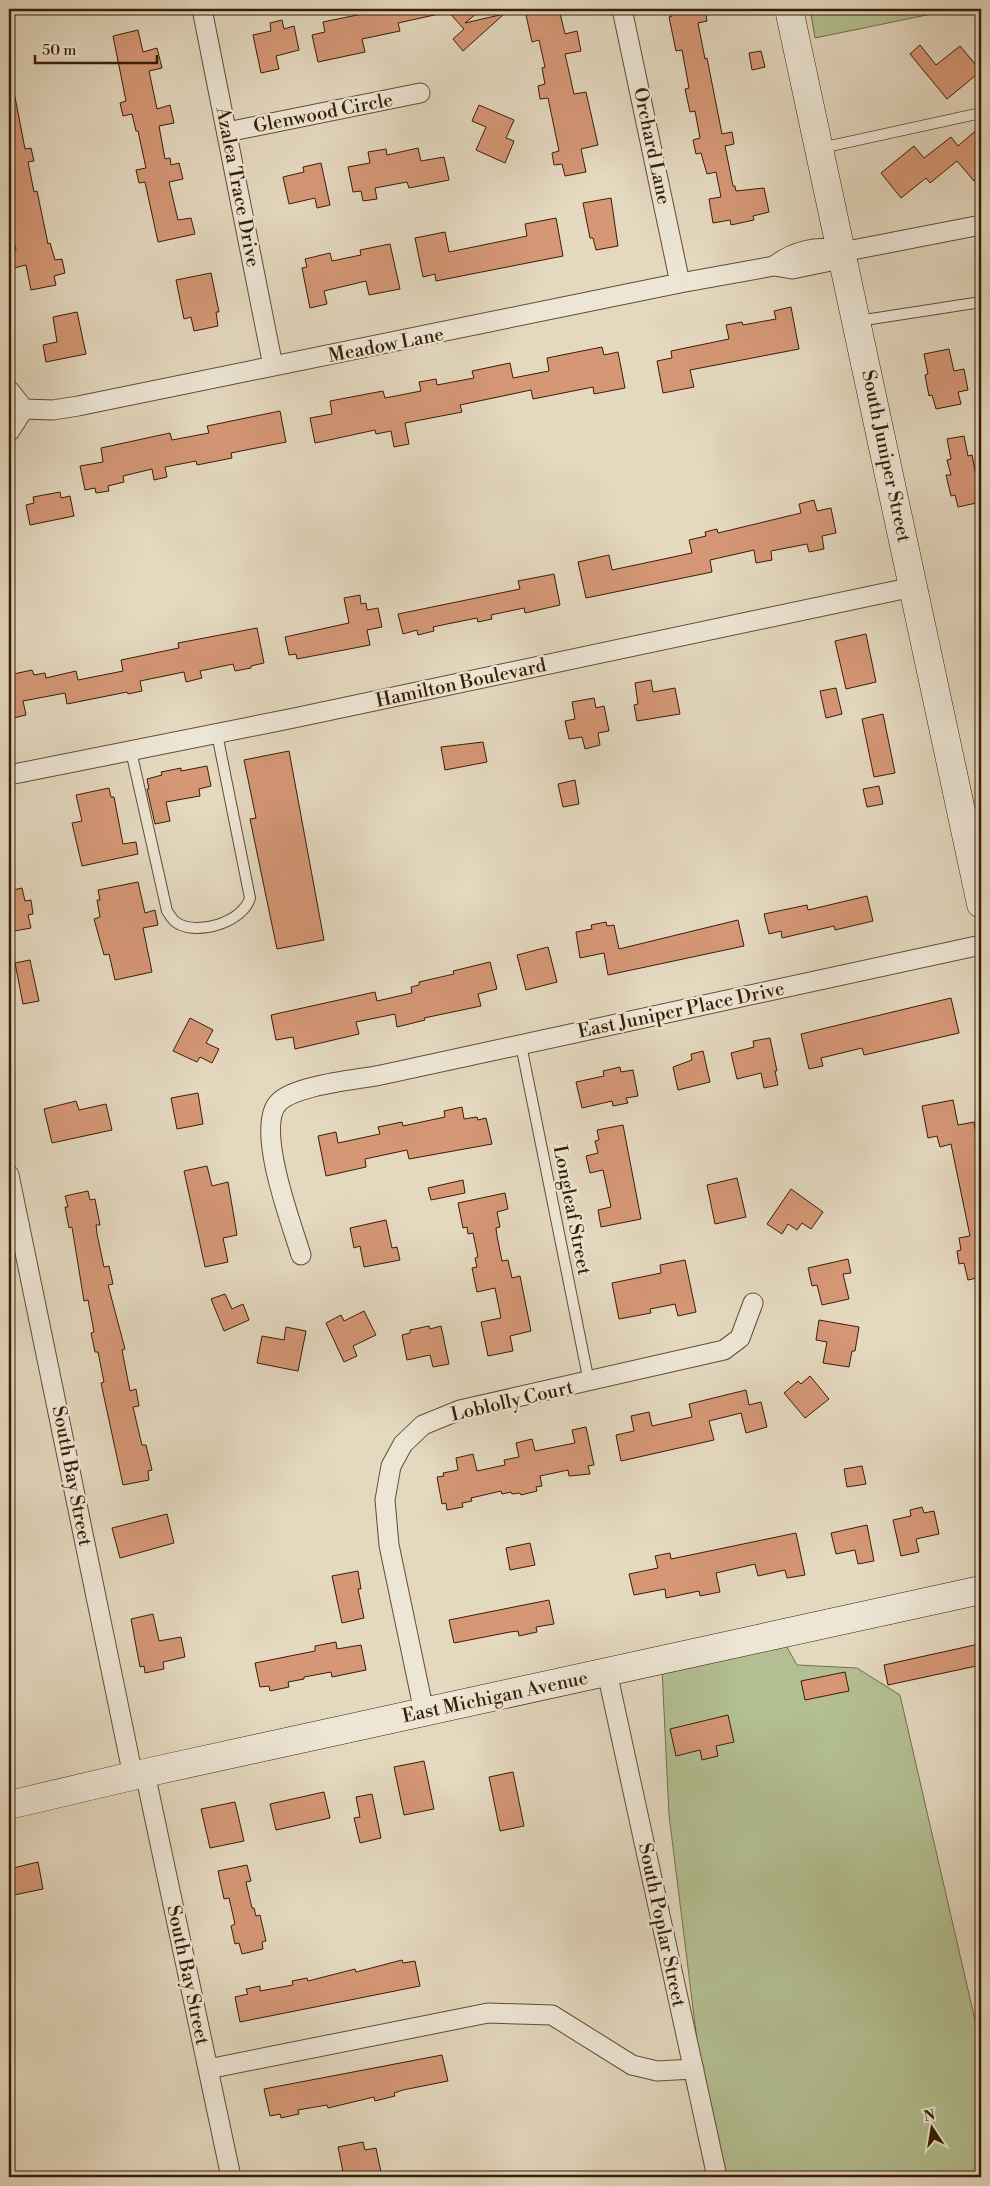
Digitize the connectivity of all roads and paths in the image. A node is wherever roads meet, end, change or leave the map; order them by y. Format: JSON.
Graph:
{"nodes":[{"id":1,"x":202,"y":9,"type":"edge"},
{"id":2,"x":622,"y":9,"type":"edge"},
{"id":3,"x":789,"y":9,"type":"edge"},
{"id":4,"x":420,"y":93,"type":"dead end"},
{"id":5,"x":981,"y":113,"type":"edge"},
{"id":6,"x":227,"y":132,"type":"junction"},
{"id":7,"x":819,"y":148,"type":"junction"},
{"id":8,"x":981,"y":225,"type":"edge"},
{"id":9,"x":842,"y":252,"type":"junction"},
{"id":10,"x":680,"y":283,"type":"junction"},
{"id":11,"x":981,"y":302,"type":"edge"},
{"id":12,"x":857,"y":321,"type":"junction"},
{"id":13,"x":273,"y":366,"type":"junction"},
{"id":14,"x":9,"y":390,"type":"edge"},
{"id":15,"x":24,"y":409,"type":"junction"},
{"id":16,"x":9,"y":432,"type":"edge"},
{"id":17,"x":913,"y":587,"type":"junction"},
{"id":18,"x":217,"y":734,"type":"junction"},
{"id":19,"x":131,"y":751,"type":"junction"},
{"id":20,"x":9,"y":775,"type":"edge"},
{"id":21,"x":981,"y":904,"type":"edge"},
{"id":22,"x":981,"y":945,"type":"edge"},
{"id":23,"x":521,"y":1045,"type":"junction"},
{"id":24,"x":9,"y":1175,"type":"edge"},
{"id":25,"x":301,"y":1256,"type":"dead end"},
{"id":26,"x":753,"y":1302,"type":"dead end"},
{"id":27,"x":589,"y":1382,"type":"junction"},
{"id":28,"x":981,"y":1590,"type":"edge"},
{"id":29,"x":608,"y":1672,"type":"junction"},
{"id":30,"x":424,"y":1712,"type":"junction"},
{"id":31,"x":139,"y":1774,"type":"junction"},
{"id":32,"x":9,"y":1805,"type":"edge"},
{"id":33,"x":208,"y":2069,"type":"junction"},
{"id":34,"x":694,"y":2069,"type":"junction"},
{"id":35,"x":231,"y":2177,"type":"edge"},
{"id":36,"x":717,"y":2177,"type":"edge"}],
"edges":[{"from":1,"to":6,"type":"street","name":"Azalea Trace Drive"},
{"from":2,"to":10,"type":"street","name":"Orchard Lane"},
{"from":3,"to":7,"type":"street","name":"South Juniper Street"},
{"from":4,"to":6,"type":"street","name":"Glenwood Circle"},
{"from":5,"to":7,"type":"lane"},
{"from":6,"to":13,"type":"street","name":"Azalea Trace Drive"},
{"from":7,"to":9,"type":"street","name":"South Juniper Street"},
{"from":8,"to":9,"type":"street","name":"Meadow Lane"},
{"from":9,"to":10,"type":"street","name":"Meadow Lane"},
{"from":9,"to":12,"type":"street","name":"South Juniper Street"},
{"from":10,"to":13,"type":"street","name":"Meadow Lane"},
{"from":11,"to":12,"type":"lane"},
{"from":12,"to":17,"type":"street","name":"South Juniper Street"},
{"from":13,"to":15,"type":"street","name":"Meadow Lane"},
{"from":14,"to":15,"type":"street"},
{"from":15,"to":16,"type":"street"},
{"from":17,"to":18,"type":"street","name":"Hamilton Boulevard"},
{"from":17,"to":21,"type":"street","name":"South Juniper Street"},
{"from":18,"to":19,"type":"street","name":"Hamilton Boulevard"},
{"from":18,"to":19,"type":"lane"},
{"from":19,"to":20,"type":"street","name":"Hamilton Boulevard"},
{"from":22,"to":23,"type":"street","name":"East Juniper Place Drive"},
{"from":23,"to":25,"type":"street","name":"East Juniper Place Drive"},
{"from":23,"to":27,"type":"lane","name":"Longleaf Street"},
{"from":24,"to":31,"type":"street","name":"South Bay Street"},
{"from":26,"to":27,"type":"street","name":"Loblolly Court"},
{"from":27,"to":30,"type":"street","name":"Loblolly Court"},
{"from":28,"to":29,"type":"street","name":"East Michigan Avenue"},
{"from":29,"to":30,"type":"street","name":"East Michigan Avenue"},
{"from":29,"to":34,"type":"street","name":"South Poplar Street"},
{"from":30,"to":31,"type":"street","name":"East Michigan Avenue"},
{"from":31,"to":32,"type":"street","name":"East Michigan Avenue"},
{"from":31,"to":33,"type":"street","name":"South Bay Street"},
{"from":33,"to":34,"type":"street"},
{"from":33,"to":35,"type":"street","name":"South Bay Street"},
{"from":34,"to":36,"type":"street","name":"South Poplar Street"}]}
